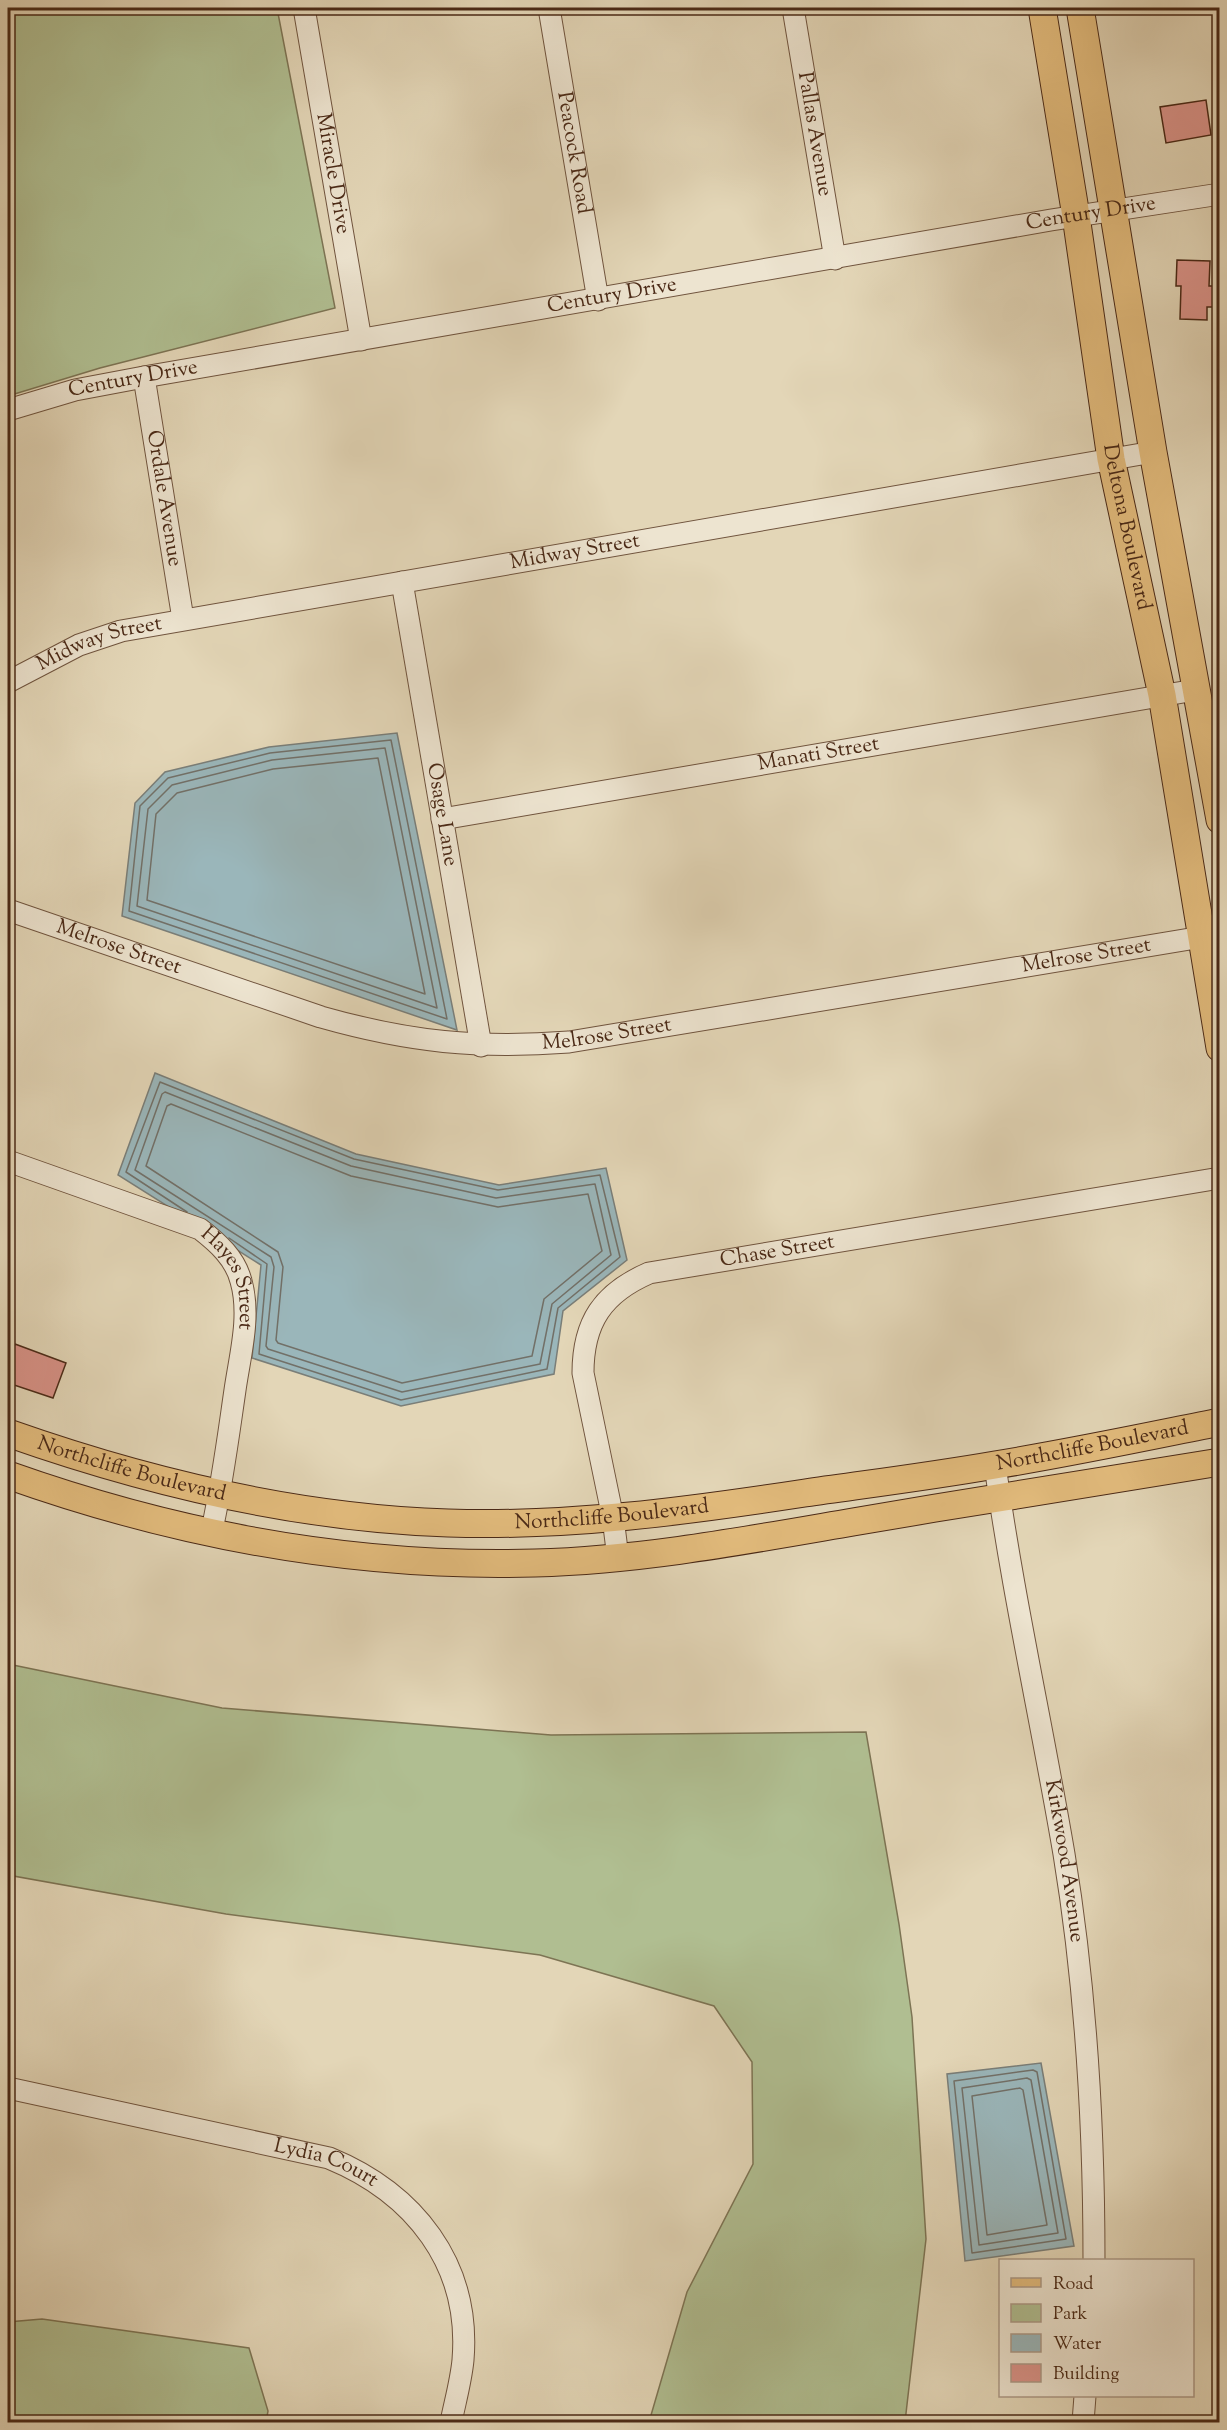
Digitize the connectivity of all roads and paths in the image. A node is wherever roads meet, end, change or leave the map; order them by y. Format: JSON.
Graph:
{"nodes":[{"id":1,"x":304,"y":8,"type":"edge"},
{"id":2,"x":549,"y":8,"type":"edge"},
{"id":3,"x":793,"y":8,"type":"edge"},
{"id":4,"x":1042,"y":8,"type":"edge"},
{"id":5,"x":1080,"y":8,"type":"edge"},
{"id":6,"x":1220,"y":194,"type":"edge"},
{"id":7,"x":1115,"y":211,"type":"junction"},
{"id":8,"x":1076,"y":216,"type":"junction"},
{"id":9,"x":835,"y":259,"type":"junction"},
{"id":10,"x":598,"y":300,"type":"junction"},
{"id":11,"x":361,"y":340,"type":"junction"},
{"id":12,"x":144,"y":377,"type":"junction"},
{"id":13,"x":8,"y":410,"type":"edge"},
{"id":14,"x":1153,"y":452,"type":"junction"},
{"id":15,"x":1111,"y":459,"type":"junction"},
{"id":16,"x":402,"y":582,"type":"junction"},
{"id":17,"x":183,"y":619,"type":"junction"},
{"id":18,"x":8,"y":682,"type":"edge"},
{"id":19,"x":1195,"y":690,"type":"junction"},
{"id":20,"x":1162,"y":695,"type":"junction"},
{"id":21,"x":442,"y":819,"type":"junction"},
{"id":22,"x":1220,"y":820,"type":"edge"},
{"id":23,"x":8,"y":910,"type":"edge"},
{"id":24,"x":1210,"y":936,"type":"edge"},
{"id":25,"x":481,"y":1046,"type":"junction"},
{"id":26,"x":1220,"y":1048,"type":"edge"},
{"id":27,"x":8,"y":1161,"type":"edge"},
{"id":28,"x":1220,"y":1178,"type":"edge"},
{"id":29,"x":1220,"y":1422,"type":"edge"},
{"id":30,"x":8,"y":1433,"type":"edge"},
{"id":31,"x":1220,"y":1462,"type":"edge"},
{"id":32,"x":995,"y":1465,"type":"junction"},
{"id":33,"x":8,"y":1474,"type":"edge"},
{"id":34,"x":220,"y":1495,"type":"junction"},
{"id":35,"x":999,"y":1497,"type":"junction"},
{"id":36,"x":613,"y":1518,"type":"junction"},
{"id":37,"x":211,"y":1534,"type":"junction"},
{"id":38,"x":618,"y":1558,"type":"junction"},
{"id":39,"x":8,"y":2088,"type":"edge"},
{"id":40,"x":1094,"y":2259,"type":"edge"},
{"id":41,"x":1085,"y":2397,"type":"edge"},
{"id":42,"x":451,"y":2422,"type":"edge"},
{"id":43,"x":1083,"y":2422,"type":"edge"}],
"edges":[{"from":1,"to":11,"type":"street","name":"Miracle Drive"},
{"from":2,"to":10,"type":"street","name":"Peacock Road"},
{"from":3,"to":9,"type":"street","name":"Pallas Avenue"},
{"from":4,"to":8,"type":"main road","name":"Deltona Boulevard"},
{"from":5,"to":7,"type":"main road","name":"Deltona Boulevard"},
{"from":6,"to":7,"type":"street","name":"Century Drive"},
{"from":7,"to":8,"type":"street","name":"Century Drive"},
{"from":7,"to":14,"type":"main road","name":"Deltona Boulevard"},
{"from":8,"to":9,"type":"street","name":"Century Drive"},
{"from":8,"to":15,"type":"main road","name":"Deltona Boulevard"},
{"from":9,"to":10,"type":"street","name":"Century Drive"},
{"from":10,"to":11,"type":"street","name":"Century Drive"},
{"from":11,"to":12,"type":"street","name":"Century Drive"},
{"from":12,"to":13,"type":"street","name":"Century Drive"},
{"from":12,"to":17,"type":"street","name":"Ordale Avenue"},
{"from":14,"to":15,"type":"street","name":"Midway Street"},
{"from":14,"to":19,"type":"main road","name":"Deltona Boulevard"},
{"from":15,"to":16,"type":"street","name":"Midway Street"},
{"from":15,"to":20,"type":"main road","name":"Deltona Boulevard"},
{"from":16,"to":17,"type":"street","name":"Midway Street"},
{"from":16,"to":21,"type":"street","name":"Osage Lane"},
{"from":17,"to":18,"type":"street","name":"Midway Street"},
{"from":19,"to":20,"type":"street","name":"Manati Street"},
{"from":19,"to":22,"type":"main road","name":"Deltona Boulevard"},
{"from":20,"to":21,"type":"street","name":"Manati Street"},
{"from":20,"to":24,"type":"main road","name":"Deltona Boulevard"},
{"from":21,"to":25,"type":"street","name":"Osage Lane"},
{"from":23,"to":25,"type":"street","name":"Melrose Street"},
{"from":24,"to":25,"type":"street","name":"Melrose Street"},
{"from":24,"to":26,"type":"main road","name":"Deltona Boulevard"},
{"from":27,"to":34,"type":"street","name":"Hayes Street"},
{"from":28,"to":36,"type":"street","name":"Chase Street"},
{"from":29,"to":32,"type":"main road","name":"Northcliffe Boulevard"},
{"from":30,"to":34,"type":"main road","name":"Northcliffe Boulevard"},
{"from":31,"to":35,"type":"main road","name":"Northcliffe Boulevard"},
{"from":32,"to":35,"type":"street","name":"Kirkwood Avenue"},
{"from":32,"to":36,"type":"main road","name":"Northcliffe Boulevard"},
{"from":33,"to":37,"type":"main road","name":"Northcliffe Boulevard"},
{"from":34,"to":36,"type":"main road","name":"Northcliffe Boulevard"},
{"from":34,"to":37,"type":"street","name":"Hayes Street"},
{"from":35,"to":38,"type":"main road","name":"Northcliffe Boulevard"},
{"from":35,"to":40,"type":"street","name":"Kirkwood Avenue"},
{"from":36,"to":38,"type":"street","name":"Chase Street"},
{"from":37,"to":38,"type":"main road","name":"Northcliffe Boulevard"},
{"from":39,"to":42,"type":"street","name":"Lydia Court"},
{"from":41,"to":43,"type":"street"}]}
